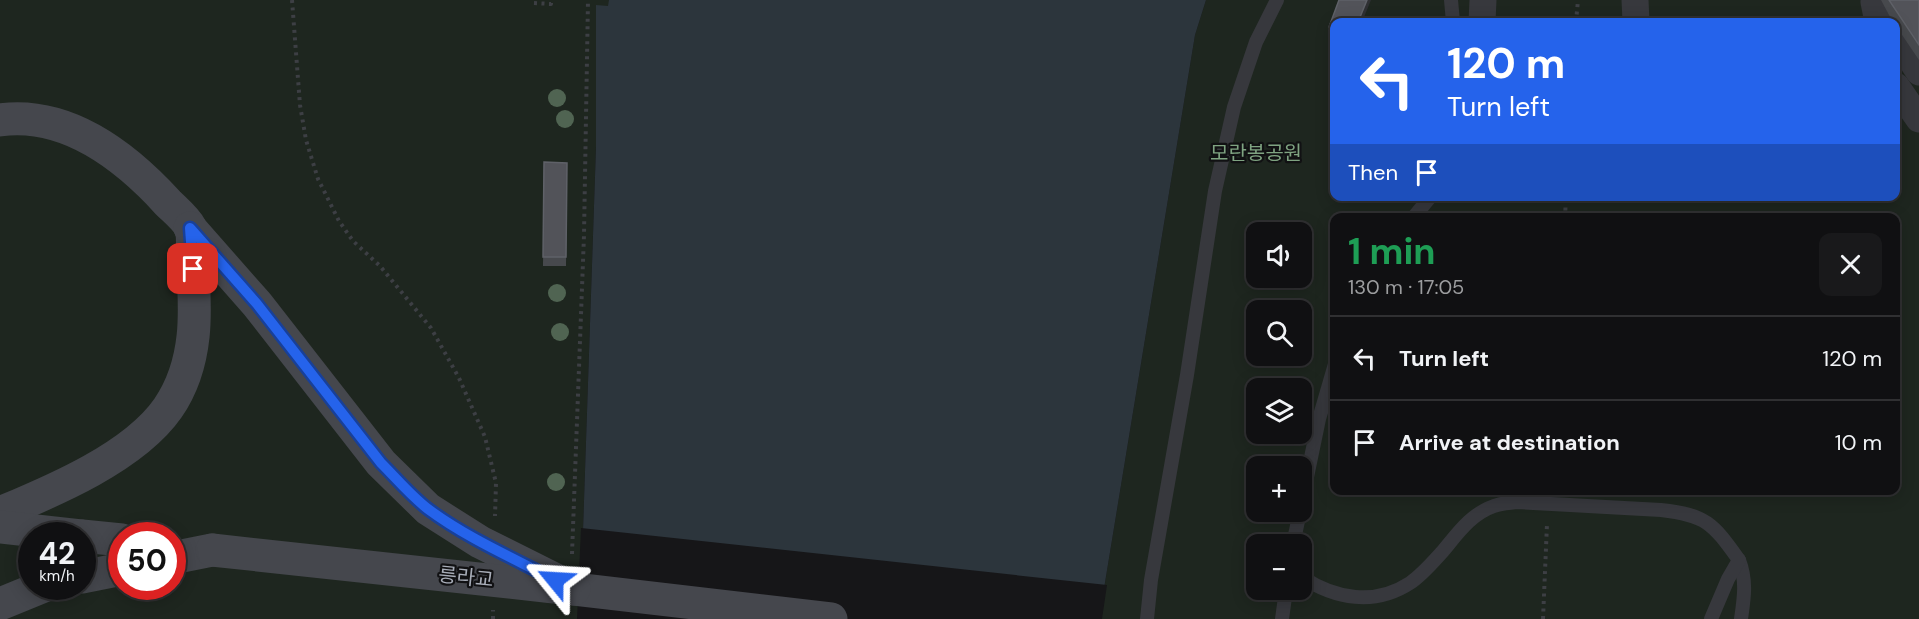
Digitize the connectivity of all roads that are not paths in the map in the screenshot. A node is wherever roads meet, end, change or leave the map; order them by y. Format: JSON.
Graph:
{"nodes":[{"id":1,"x":1277,"y":0,"type":"edge"},
{"id":2,"x":1451,"y":0,"type":"edge"},
{"id":3,"x":1483,"y":0,"type":"edge"},
{"id":4,"x":1635,"y":0,"type":"edge"},
{"id":5,"x":1453,"y":18,"type":"edge"},
{"id":6,"x":1482,"y":18,"type":"edge"},
{"id":7,"x":1636,"y":18,"type":"edge"},
{"id":8,"x":1877,"y":18,"type":"edge"},
{"id":9,"x":1884,"y":18,"type":"edge"},
{"id":10,"x":1900,"y":42,"type":"edge"},
{"id":11,"x":1919,"y":72,"type":"edge"},
{"id":12,"x":1900,"y":92,"type":"edge"},
{"id":13,"x":1919,"y":119,"type":"edge"},
{"id":14,"x":0,"y":120,"type":"edge"},
{"id":15,"x":1427,"y":201,"type":"edge"},
{"id":16,"x":1417,"y":213,"type":"edge"},
{"id":17,"x":190,"y":228,"type":"junction"},
{"id":18,"x":1330,"y":381,"type":"edge"},
{"id":19,"x":1311,"y":456,"type":"edge"},
{"id":20,"x":0,"y":513,"type":"edge"},
{"id":21,"x":0,"y":527,"type":"edge"},
{"id":22,"x":18,"y":529,"type":"edge"},
{"id":23,"x":186,"y":547,"type":"edge"},
{"id":24,"x":212,"y":550,"type":"junction"},
{"id":25,"x":186,"y":555,"type":"edge"},
{"id":26,"x":1739,"y":560,"type":"junction"},
{"id":27,"x":1312,"y":583,"type":"edge"},
{"id":28,"x":574,"y":589,"type":"junction"},
{"id":29,"x":18,"y":597,"type":"edge"},
{"id":30,"x":1285,"y":600,"type":"edge"},
{"id":31,"x":0,"y":604,"type":"edge"},
{"id":32,"x":831,"y":619,"type":"edge"},
{"id":33,"x":1147,"y":619,"type":"edge"},
{"id":34,"x":1282,"y":619,"type":"edge"},
{"id":35,"x":1711,"y":619,"type":"edge"},
{"id":36,"x":1741,"y":619,"type":"edge"}],
"edges":[{"from":1,"to":33,"type":"lane"},
{"from":2,"to":5,"type":"lane"},
{"from":3,"to":6,"type":"street"},
{"from":4,"to":7,"type":"street"},
{"from":8,"to":9,"type":"street"},
{"from":10,"to":11,"type":"street"},
{"from":12,"to":13,"type":"street"},
{"from":14,"to":17,"type":"main road"},
{"from":15,"to":16,"type":"lane"},
{"from":17,"to":20,"type":"main road"},
{"from":17,"to":28,"type":"main road","bridge":true},
{"from":18,"to":19,"type":"lane"},
{"from":21,"to":22,"type":"main road"},
{"from":23,"to":24,"type":"main road","name":"릉라교"},
{"from":24,"to":25,"type":"main road"},
{"from":24,"to":28,"type":"main road","name":"릉라교","bridge":true},
{"from":26,"to":27,"type":"lane"},
{"from":26,"to":35,"type":"lane"},
{"from":26,"to":36,"type":"lane"},
{"from":28,"to":32,"type":"main road","name":"릉라교"},
{"from":29,"to":31,"type":"main road"},
{"from":30,"to":34,"type":"lane"}]}
